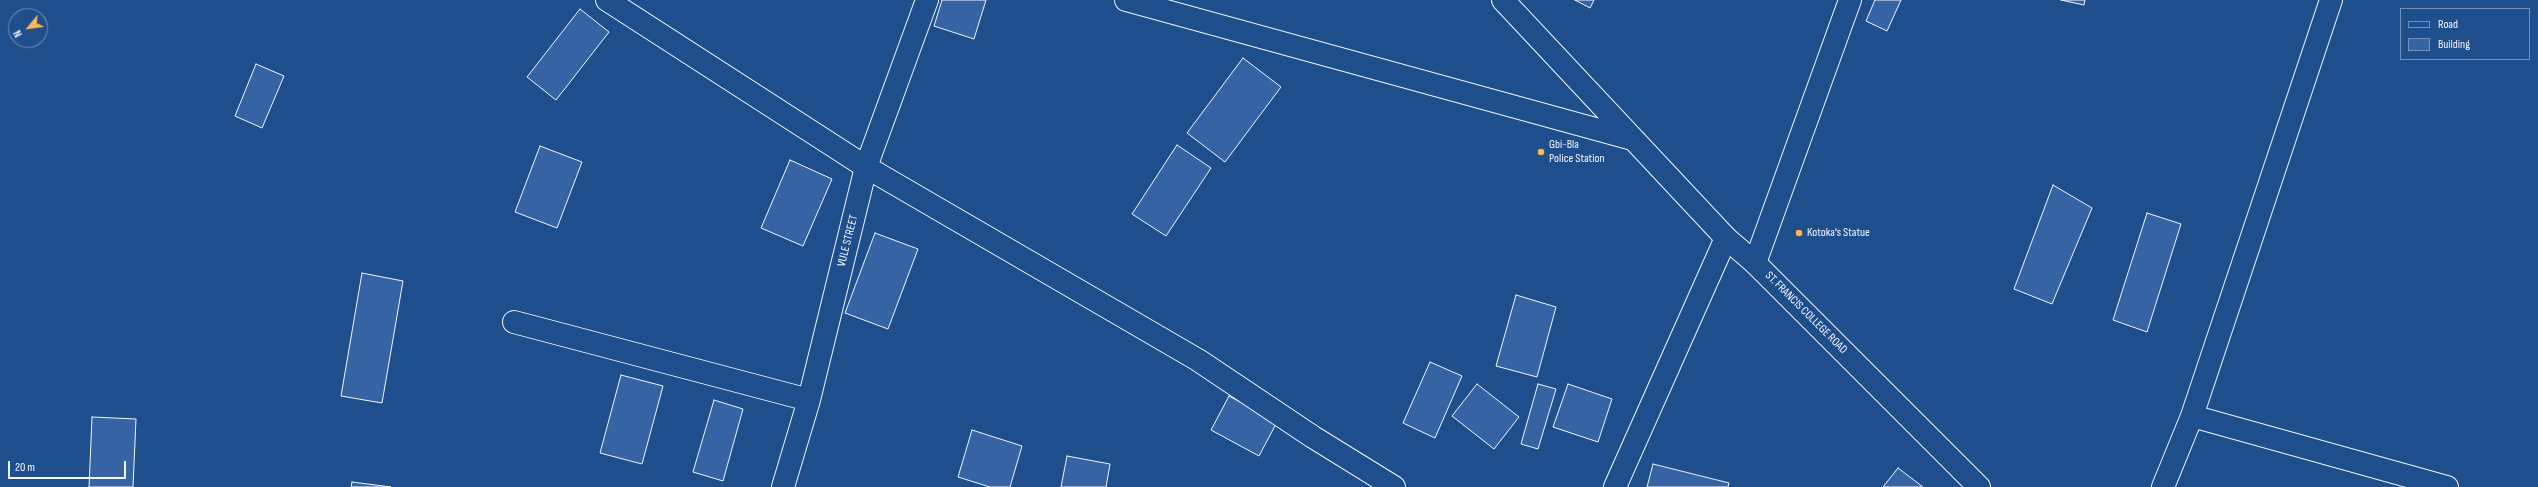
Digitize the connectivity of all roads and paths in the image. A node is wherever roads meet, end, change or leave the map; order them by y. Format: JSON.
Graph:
{"nodes":[{"id":1,"x":607,"y":0,"type":"edge"},
{"id":2,"x":927,"y":0,"type":"edge"},
{"id":3,"x":1126,"y":0,"type":"edge"},
{"id":4,"x":1503,"y":0,"type":"edge"},
{"id":5,"x":1850,"y":0,"type":"edge"},
{"id":6,"x":2331,"y":0,"type":"edge"},
{"id":7,"x":1632,"y":139,"type":"junction"},
{"id":8,"x":866,"y":167,"type":"junction"},
{"id":9,"x":1726,"y":238,"type":"junction"},
{"id":10,"x":1755,"y":263,"type":"junction"},
{"id":11,"x":514,"y":322,"type":"dead end"},
{"id":12,"x":809,"y":400,"type":"junction"},
{"id":13,"x":2192,"y":416,"type":"junction"},
{"id":14,"x":783,"y":487,"type":"edge"},
{"id":15,"x":1394,"y":487,"type":"edge"},
{"id":16,"x":1615,"y":487,"type":"edge"},
{"id":17,"x":1979,"y":487,"type":"edge"},
{"id":18,"x":2163,"y":487,"type":"edge"},
{"id":19,"x":2447,"y":487,"type":"edge"}],
"edges":[{"from":1,"to":8,"type":"street"},
{"from":2,"to":8,"type":"street","name":"VULE STREET"},
{"from":3,"to":7,"type":"street"},
{"from":4,"to":7,"type":"street","name":"ST. FRANCIS COLLEGE ROAD"},
{"from":5,"to":10,"type":"street"},
{"from":6,"to":13,"type":"street"},
{"from":7,"to":9,"type":"street","name":"ST. FRANCIS COLLEGE ROAD"},
{"from":8,"to":12,"type":"street","name":"VULE STREET"},
{"from":8,"to":15,"type":"street"},
{"from":9,"to":10,"type":"street","name":"ST. FRANCIS COLLEGE ROAD"},
{"from":9,"to":16,"type":"street"},
{"from":10,"to":17,"type":"street","name":"ST. FRANCIS COLLEGE ROAD"},
{"from":11,"to":12,"type":"street"},
{"from":12,"to":14,"type":"street","name":"VULE STREET"},
{"from":13,"to":18,"type":"street"},
{"from":13,"to":19,"type":"street"}]}
